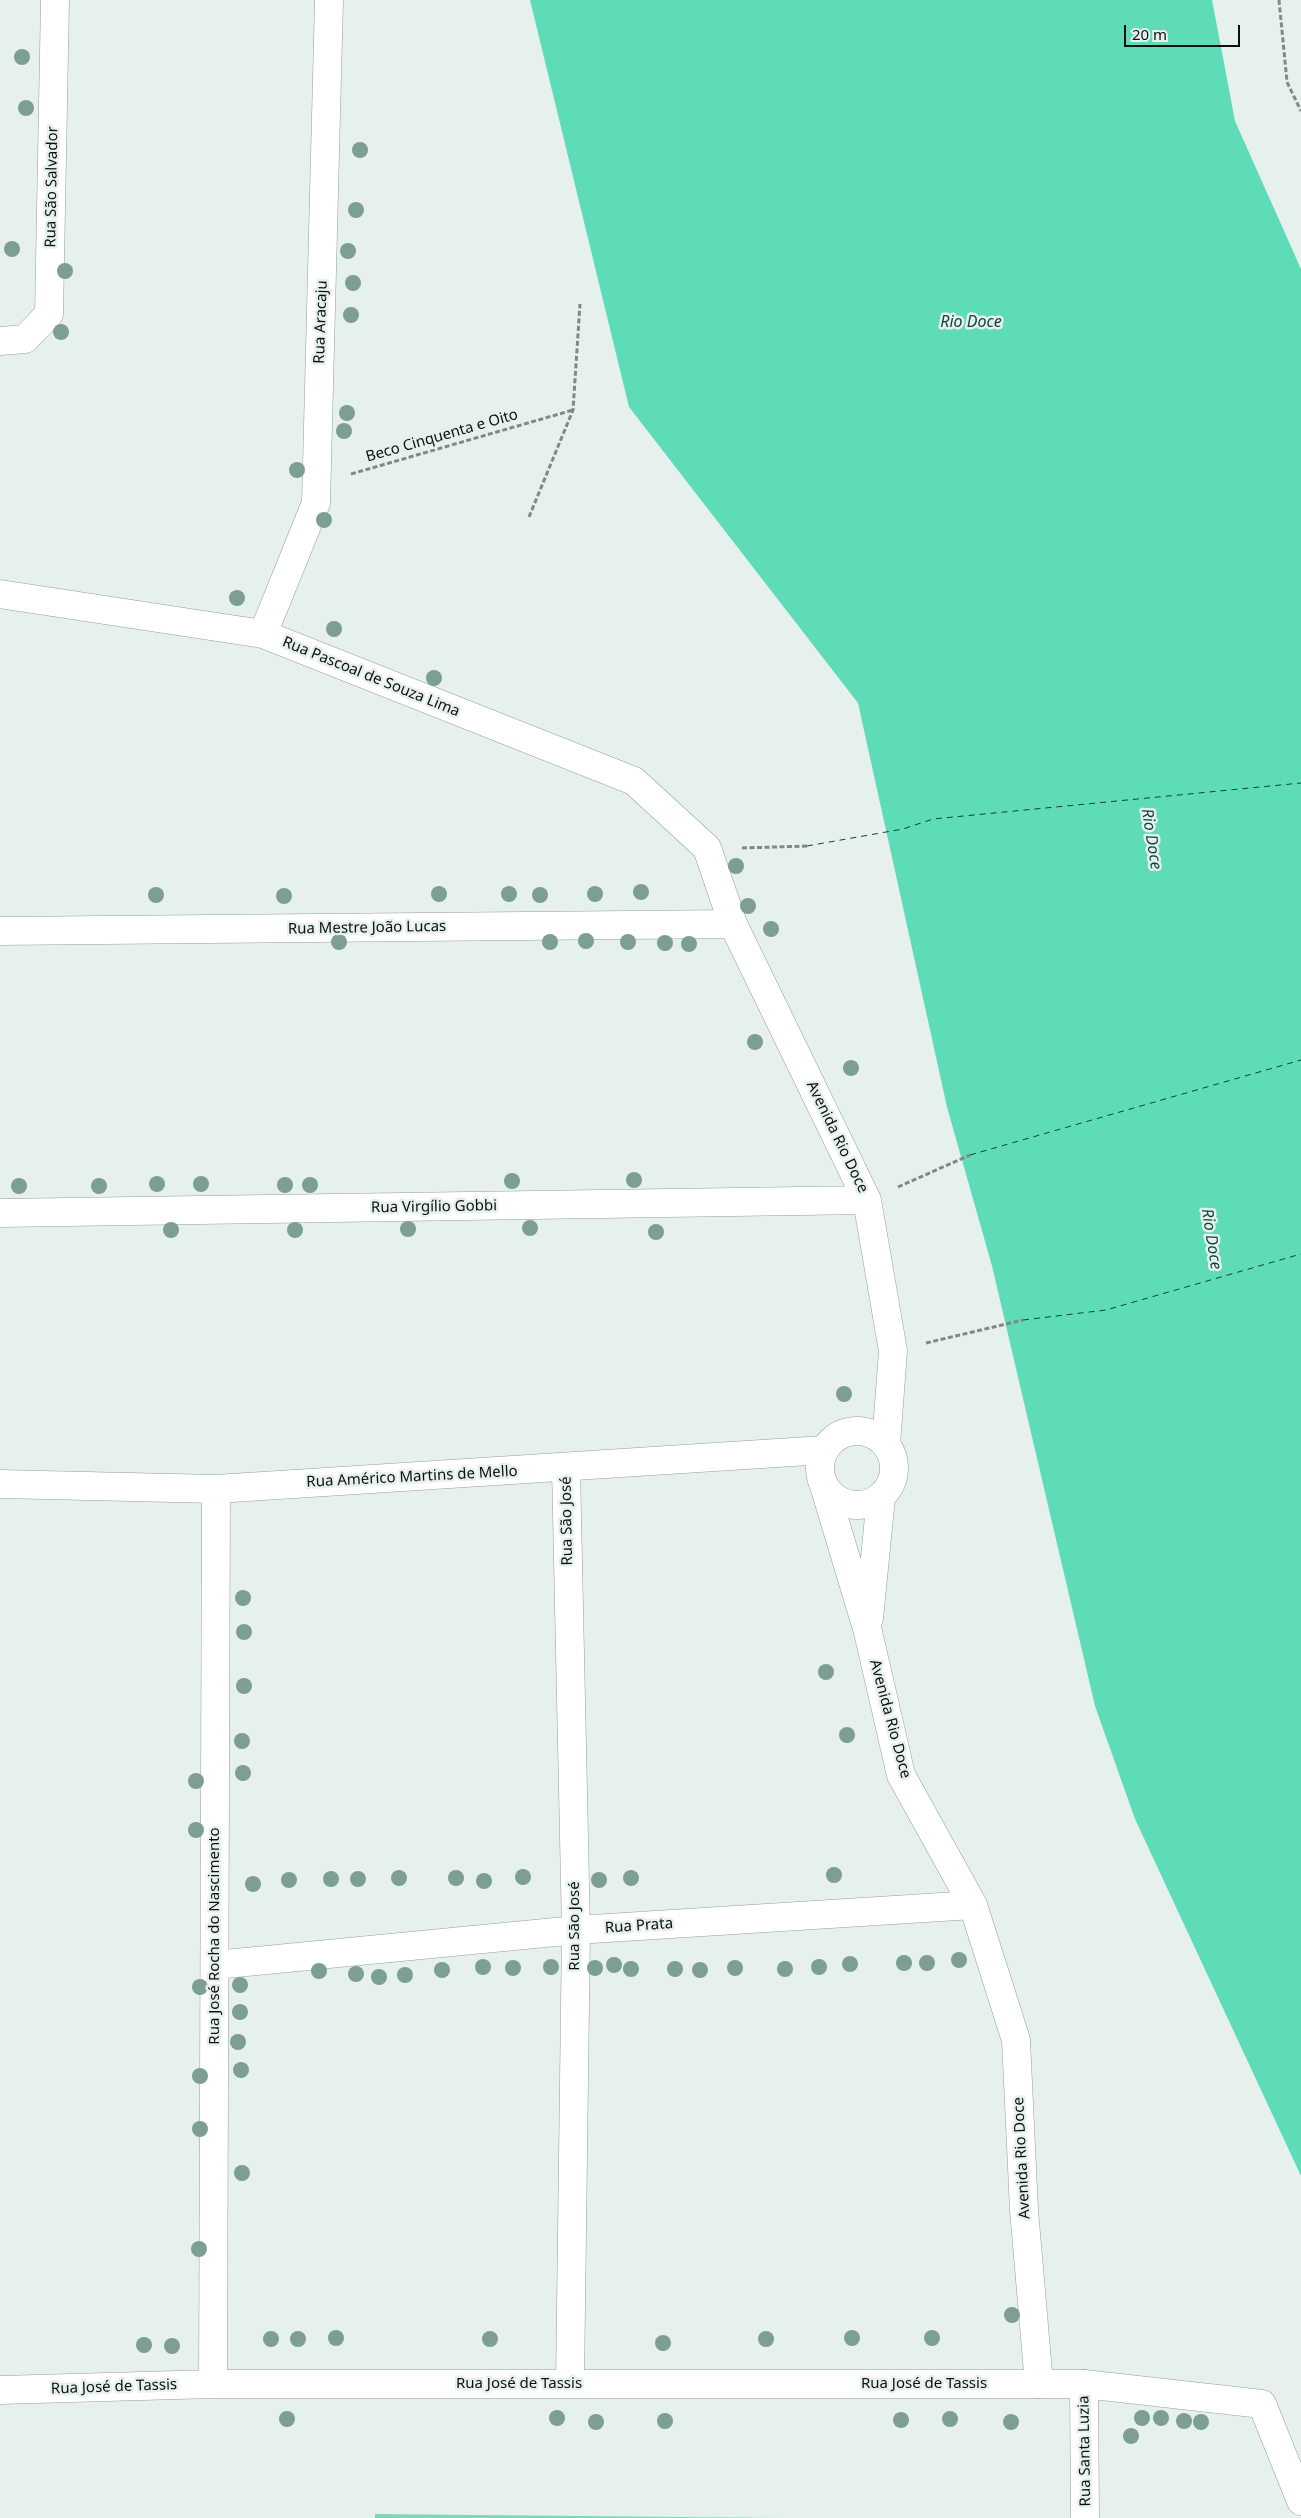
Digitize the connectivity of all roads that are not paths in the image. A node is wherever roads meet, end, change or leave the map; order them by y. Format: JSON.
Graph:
{"nodes":[{"id":1,"x":55,"y":0,"type":"edge"},
{"id":2,"x":329,"y":0,"type":"edge"},
{"id":3,"x":0,"y":342,"type":"edge"},
{"id":4,"x":0,"y":594,"type":"edge"},
{"id":5,"x":263,"y":634,"type":"junction"},
{"id":6,"x":707,"y":848,"type":"joint"},
{"id":7,"x":733,"y":924,"type":"junction"},
{"id":8,"x":0,"y":932,"type":"edge"},
{"id":9,"x":867,"y":1200,"type":"junction"},
{"id":10,"x":0,"y":1213,"type":"edge"},
{"id":11,"x":886,"y":1444,"type":"junction"},
{"id":12,"x":824,"y":1450,"type":"junction"},
{"id":13,"x":566,"y":1468,"type":"junction"},
{"id":14,"x":822,"y":1479,"type":"junction"},
{"id":15,"x":0,"y":1484,"type":"edge"},
{"id":16,"x":216,"y":1489,"type":"junction"},
{"id":17,"x":881,"y":1497,"type":"junction"},
{"id":18,"x":868,"y":1632,"type":"junction"},
{"id":19,"x":974,"y":1905,"type":"junction"},
{"id":20,"x":576,"y":1930,"type":"junction"},
{"id":21,"x":215,"y":1965,"type":"junction"},
{"id":22,"x":213,"y":2384,"type":"junction"},
{"id":23,"x":570,"y":2384,"type":"junction"},
{"id":24,"x":1039,"y":2384,"type":"junction"},
{"id":25,"x":1084,"y":2384,"type":"junction"},
{"id":26,"x":0,"y":2390,"type":"edge"},
{"id":27,"x":1301,"y":2501,"type":"edge"},
{"id":28,"x":1085,"y":2518,"type":"edge"}],
"edges":[{"from":1,"to":3,"type":"street","name":"Rua São Salvador"},
{"from":2,"to":5,"type":"street","name":"Rua Aracaju"},
{"from":4,"to":5,"type":"street","name":"Rua Pascoal de Souza Lima"},
{"from":5,"to":6,"type":"street","name":"Rua Pascoal de Souza Lima"},
{"from":6,"to":7,"type":"street","name":"Avenida Rio Doce"},
{"from":7,"to":8,"type":"street","name":"Rua Mestre João Lucas"},
{"from":7,"to":9,"type":"street","name":"Avenida Rio Doce"},
{"from":9,"to":10,"type":"street","name":"Rua Virgílio Gobbi"},
{"from":9,"to":11,"type":"street","name":"Avenida Rio Doce"},
{"from":11,"to":12,"type":"street"},
{"from":11,"to":17,"type":"street","name":"Avenida Rio Doce"},
{"from":12,"to":13,"type":"street","name":"Rua Américo Martins de Mello"},
{"from":12,"to":14,"type":"street","name":"Avenida Rio Doce"},
{"from":13,"to":16,"type":"street","name":"Rua Américo Martins de Mello"},
{"from":13,"to":20,"type":"street","name":"Rua São José"},
{"from":14,"to":17,"type":"street"},
{"from":14,"to":18,"type":"street","name":"Avenida Rio Doce"},
{"from":15,"to":16,"type":"street","name":"Rua Américo Martins de Mello"},
{"from":16,"to":21,"type":"street","name":"Rua José Rocha do Nascimento"},
{"from":17,"to":18,"type":"street","name":"Avenida Rio Doce"},
{"from":18,"to":19,"type":"street","name":"Avenida Rio Doce"},
{"from":19,"to":20,"type":"street","name":"Rua Prata"},
{"from":19,"to":24,"type":"street","name":"Avenida Rio Doce"},
{"from":20,"to":21,"type":"street","name":"Rua Prata"},
{"from":20,"to":23,"type":"street","name":"Rua São José"},
{"from":21,"to":22,"type":"street","name":"Rua José Rocha do Nascimento"},
{"from":22,"to":23,"type":"street","name":"Rua José de Tassis"},
{"from":22,"to":26,"type":"street","name":"Rua José de Tassis"},
{"from":23,"to":24,"type":"street","name":"Rua José de Tassis"},
{"from":24,"to":25,"type":"street"},
{"from":25,"to":27,"type":"street"},
{"from":25,"to":28,"type":"street","name":"Rua Santa Luzia"}]}
